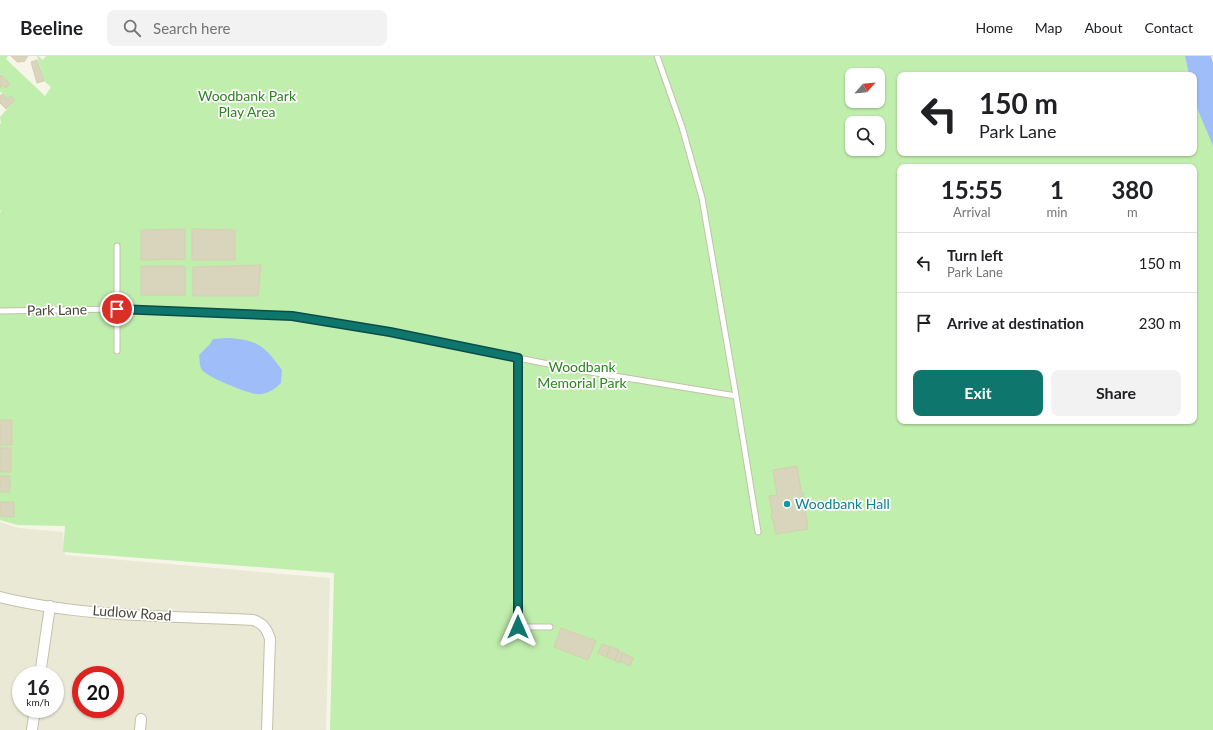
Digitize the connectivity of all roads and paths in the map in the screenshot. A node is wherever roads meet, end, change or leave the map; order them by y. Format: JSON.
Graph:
{"nodes":[{"id":1,"x":657,"y":56,"type":"edge"},
{"id":2,"x":117,"y":246,"type":"dead end"},
{"id":3,"x":117,"y":309,"type":"junction"},
{"id":4,"x":0,"y":311,"type":"edge"},
{"id":5,"x":117,"y":351,"type":"dead end"},
{"id":6,"x":518,"y":358,"type":"junction"},
{"id":7,"x":736,"y":396,"type":"junction"},
{"id":8,"x":758,"y":532,"type":"dead end"},
{"id":9,"x":0,"y":597,"type":"edge"},
{"id":10,"x":50,"y":606,"type":"junction"},
{"id":11,"x":550,"y":627,"type":"dead end"},
{"id":12,"x":41,"y":666,"type":"edge"},
{"id":13,"x":34,"y":718,"type":"edge"},
{"id":14,"x":141,"y":719,"type":"dead end"},
{"id":15,"x":32,"y":730,"type":"edge"},
{"id":16,"x":140,"y":730,"type":"edge"},
{"id":17,"x":267,"y":730,"type":"edge"}],
"edges":[{"from":1,"to":7,"type":"lane"},
{"from":2,"to":3,"type":"lane"},
{"from":3,"to":4,"type":"lane","name":"Park Lane"},
{"from":3,"to":5,"type":"lane"},
{"from":3,"to":6,"type":"lane","name":"Park Lane"},
{"from":6,"to":7,"type":"lane","name":"Park Lane"},
{"from":6,"to":11,"type":"lane"},
{"from":7,"to":8,"type":"lane"},
{"from":9,"to":10,"type":"street","name":"Ludlow Road"},
{"from":10,"to":12,"type":"street"},
{"from":10,"to":17,"type":"street","name":"Ludlow Road"},
{"from":13,"to":15,"type":"street"},
{"from":14,"to":16,"type":"street"}]}
